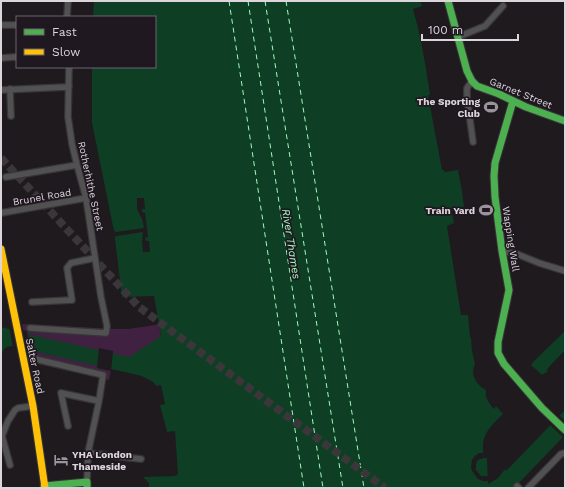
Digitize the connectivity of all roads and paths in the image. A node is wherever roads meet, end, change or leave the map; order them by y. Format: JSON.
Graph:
{"nodes":[{"id":1,"x":68,"y":1,"type":"edge"},
{"id":2,"x":448,"y":1,"type":"edge"},
{"id":3,"x":503,"y":6,"type":"dead end"},
{"id":4,"x":67,"y":16,"type":"edge"},
{"id":5,"x":1,"y":25,"type":"edge"},
{"id":6,"x":16,"y":25,"type":"edge"},
{"id":7,"x":458,"y":37,"type":"junction"},
{"id":8,"x":15,"y":57,"type":"dead end"},
{"id":9,"x":1,"y":58,"type":"edge"},
{"id":10,"x":69,"y":68,"type":"edge"},
{"id":11,"x":472,"y":81,"type":"junction"},
{"id":12,"x":69,"y":86,"type":"junction"},
{"id":13,"x":10,"y":89,"type":"junction"},
{"id":14,"x":1,"y":90,"type":"edge"},
{"id":15,"x":513,"y":101,"type":"junction"},
{"id":16,"x":11,"y":116,"type":"dead end"},
{"id":17,"x":565,"y":121,"type":"edge"},
{"id":18,"x":473,"y":142,"type":"dead end"},
{"id":19,"x":77,"y":165,"type":"junction"},
{"id":20,"x":6,"y":177,"type":"dead end"},
{"id":21,"x":86,"y":198,"type":"junction"},
{"id":22,"x":1,"y":213,"type":"edge"},
{"id":23,"x":1,"y":249,"type":"edge"},
{"id":24,"x":502,"y":251,"type":"junction"},
{"id":25,"x":95,"y":258,"type":"junction"},
{"id":26,"x":565,"y":271,"type":"edge"},
{"id":27,"x":32,"y":302,"type":"dead end"},
{"id":28,"x":30,"y":328,"type":"dead end"},
{"id":29,"x":31,"y":358,"type":"dead end"},
{"id":30,"x":99,"y":401,"type":"junction"},
{"id":31,"x":33,"y":406,"type":"junction"},
{"id":32,"x":1,"y":418,"type":"edge"},
{"id":33,"x":8,"y":421,"type":"junction"},
{"id":34,"x":68,"y":426,"type":"dead end"},
{"id":35,"x":565,"y":430,"type":"edge"},
{"id":36,"x":1,"y":436,"type":"edge"},
{"id":37,"x":88,"y":453,"type":"junction"},
{"id":38,"x":565,"y":453,"type":"edge"},
{"id":39,"x":140,"y":459,"type":"dead end"},
{"id":40,"x":10,"y":465,"type":"dead end"},
{"id":41,"x":87,"y":485,"type":"edge"},
{"id":42,"x":44,"y":487,"type":"edge"},
{"id":43,"x":528,"y":488,"type":"edge"}],
"edges":[{"from":1,"to":4,"type":"street"},
{"from":2,"to":7,"type":"street"},
{"from":3,"to":7,"type":"street"},
{"from":5,"to":6,"type":"street"},
{"from":7,"to":11,"type":"street"},
{"from":8,"to":9,"type":"street"},
{"from":10,"to":12,"type":"street","name":"Rotherhithe Street"},
{"from":11,"to":15,"type":"street","name":"Garnet Street"},
{"from":11,"to":18,"type":"street"},
{"from":12,"to":13,"type":"street"},
{"from":12,"to":19,"type":"street","name":"Rotherhithe Street"},
{"from":13,"to":14,"type":"street"},
{"from":13,"to":16,"type":"street"},
{"from":15,"to":17,"type":"street","name":"Garnet Street"},
{"from":15,"to":24,"type":"street","name":"Wapping Wall"},
{"from":19,"to":20,"type":"street"},
{"from":19,"to":21,"type":"street","name":"Rotherhithe Street"},
{"from":21,"to":22,"type":"street","name":"Brunel Road"},
{"from":21,"to":25,"type":"street","name":"Rotherhithe Street"},
{"from":23,"to":31,"type":"street","name":"Salter Road"},
{"from":24,"to":26,"type":"street"},
{"from":24,"to":35,"type":"street","name":"Wapping Wall"},
{"from":25,"to":27,"type":"street"},
{"from":25,"to":28,"type":"street","name":"Rotherhithe Street"},
{"from":29,"to":30,"type":"street"},
{"from":30,"to":34,"type":"street"},
{"from":30,"to":37,"type":"street"},
{"from":31,"to":33,"type":"street"},
{"from":31,"to":42,"type":"street","name":"Salter Road"},
{"from":32,"to":33,"type":"street"},
{"from":33,"to":36,"type":"street"},
{"from":36,"to":40,"type":"street"},
{"from":37,"to":39,"type":"street"},
{"from":37,"to":41,"type":"street"},
{"from":38,"to":43,"type":"street"},
{"from":41,"to":42,"type":"street"}]}
